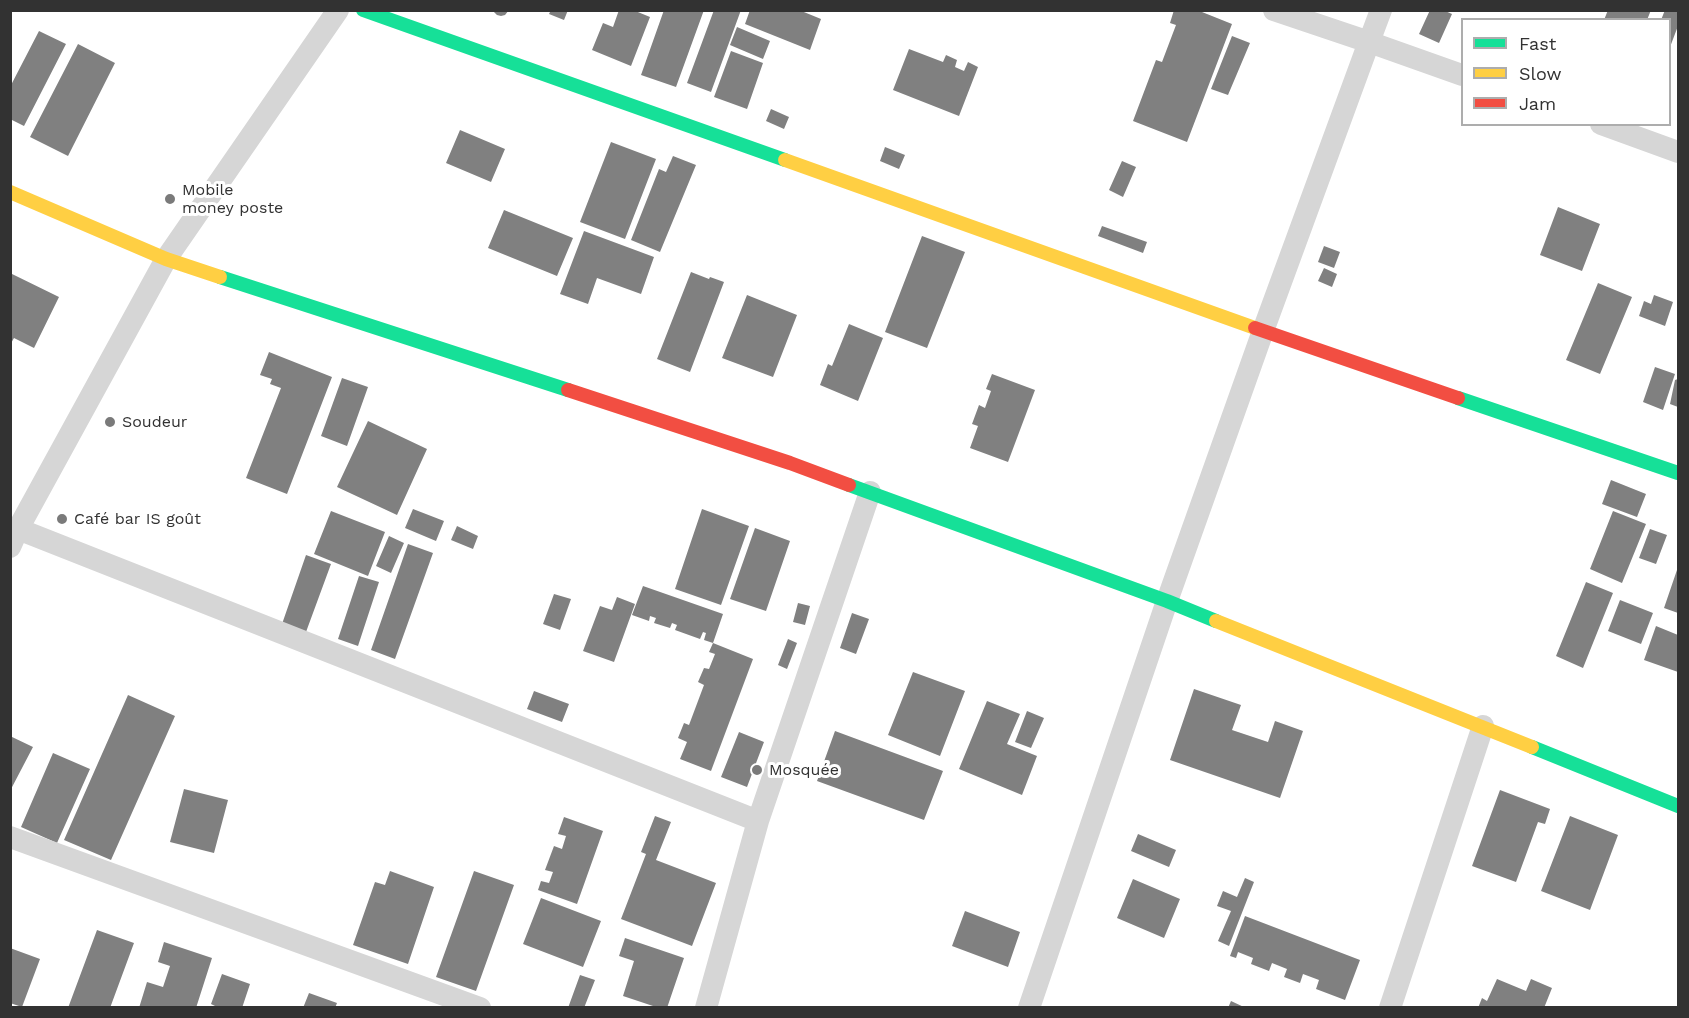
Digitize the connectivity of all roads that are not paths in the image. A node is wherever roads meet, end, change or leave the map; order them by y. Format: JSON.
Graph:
{"nodes":[{"id":1,"x":338,"y":10,"type":"edge"},
{"id":2,"x":363,"y":10,"type":"edge"},
{"id":3,"x":1274,"y":10,"type":"edge"},
{"id":4,"x":1381,"y":10,"type":"edge"},
{"id":5,"x":1369,"y":42,"type":"junction"},
{"id":6,"x":1461,"y":75,"type":"edge"},
{"id":7,"x":1606,"y":126,"type":"edge"},
{"id":8,"x":1678,"y":152,"type":"edge"},
{"id":9,"x":10,"y":192,"type":"edge"},
{"id":10,"x":166,"y":259,"type":"junction"},
{"id":11,"x":1263,"y":331,"type":"junction"},
{"id":12,"x":1678,"y":473,"type":"edge"},
{"id":13,"x":870,"y":492,"type":"junction"},
{"id":14,"x":14,"y":538,"type":"edge"},
{"id":15,"x":1167,"y":601,"type":"junction"},
{"id":16,"x":1483,"y":726,"type":"junction"},
{"id":17,"x":1678,"y":806,"type":"edge"},
{"id":18,"x":758,"y":821,"type":"junction"},
{"id":19,"x":10,"y":837,"type":"edge"},
{"id":20,"x":480,"y":1008,"type":"edge"},
{"id":21,"x":706,"y":1008,"type":"edge"},
{"id":22,"x":1029,"y":1008,"type":"edge"},
{"id":23,"x":1390,"y":1008,"type":"edge"}],
"edges":[{"from":1,"to":10,"type":"street"},
{"from":2,"to":11,"type":"street"},
{"from":3,"to":5,"type":"street"},
{"from":4,"to":5,"type":"street"},
{"from":5,"to":6,"type":"street"},
{"from":5,"to":11,"type":"street"},
{"from":7,"to":8,"type":"street"},
{"from":9,"to":10,"type":"street"},
{"from":10,"to":13,"type":"street"},
{"from":10,"to":14,"type":"street"},
{"from":11,"to":12,"type":"street"},
{"from":11,"to":15,"type":"street"},
{"from":13,"to":15,"type":"street"},
{"from":13,"to":18,"type":"street"},
{"from":14,"to":18,"type":"street"},
{"from":15,"to":16,"type":"street"},
{"from":15,"to":22,"type":"street"},
{"from":16,"to":17,"type":"street"},
{"from":16,"to":23,"type":"street"},
{"from":18,"to":21,"type":"street"},
{"from":19,"to":20,"type":"street"}]}
